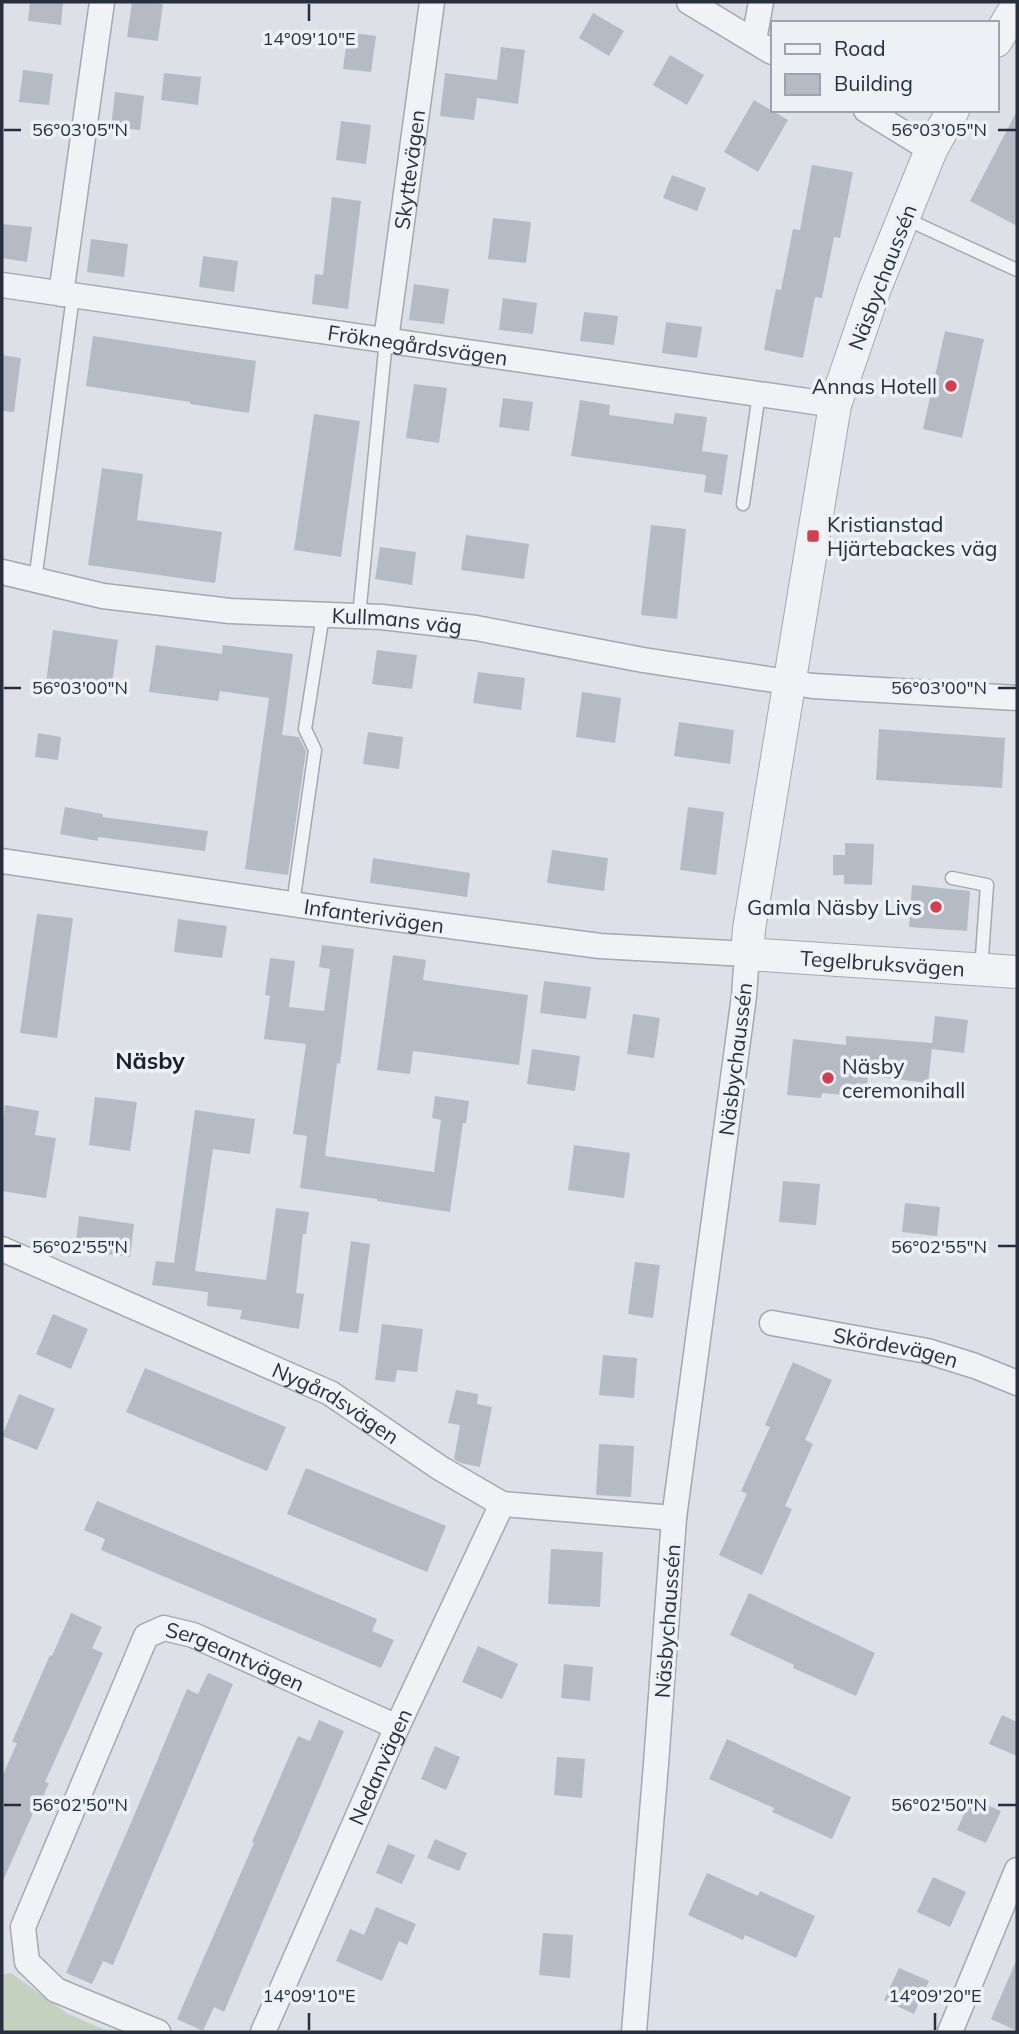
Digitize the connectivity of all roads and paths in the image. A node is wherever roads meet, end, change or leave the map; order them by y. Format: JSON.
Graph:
{"nodes":[{"id":1,"x":102,"y":2,"type":"edge"},
{"id":2,"x":432,"y":2,"type":"edge"},
{"id":3,"x":689,"y":2,"type":"edge"},
{"id":4,"x":761,"y":2,"type":"edge"},
{"id":5,"x":1017,"y":6,"type":"edge"},
{"id":6,"x":998,"y":38,"type":"edge"},
{"id":7,"x":763,"y":46,"type":"edge"},
{"id":8,"x":869,"y":112,"type":"edge"},
{"id":9,"x":952,"y":112,"type":"edge"},
{"id":10,"x":931,"y":150,"type":"junction"},
{"id":11,"x":904,"y":218,"type":"junction"},
{"id":12,"x":1017,"y":270,"type":"edge"},
{"id":13,"x":2,"y":285,"type":"edge"},
{"id":14,"x":67,"y":295,"type":"junction"},
{"id":15,"x":386,"y":340,"type":"junction"},
{"id":16,"x":759,"y":394,"type":"junction"},
{"id":17,"x":835,"y":405,"type":"junction"},
{"id":18,"x":743,"y":504,"type":"dead end"},
{"id":19,"x":2,"y":572,"type":"edge"},
{"id":20,"x":35,"y":582,"type":"junction"},
{"id":21,"x":323,"y":615,"type":"junction"},
{"id":22,"x":359,"y":616,"type":"junction"},
{"id":23,"x":790,"y":682,"type":"junction"},
{"id":24,"x":1017,"y":698,"type":"edge"},
{"id":25,"x":2,"y":861,"type":"edge"},
{"id":26,"x":952,"y":878,"type":"dead end"},
{"id":27,"x":293,"y":904,"type":"junction"},
{"id":28,"x":747,"y":954,"type":"junction"},
{"id":29,"x":981,"y":970,"type":"junction"},
{"id":30,"x":1017,"y":972,"type":"edge"},
{"id":31,"x":2,"y":1249,"type":"edge"},
{"id":32,"x":772,"y":1322,"type":"dead end"},
{"id":33,"x":1017,"y":1383,"type":"edge"},
{"id":34,"x":502,"y":1504,"type":"junction"},
{"id":35,"x":674,"y":1518,"type":"junction"},
{"id":36,"x":397,"y":1727,"type":"junction"},
{"id":37,"x":1017,"y":1870,"type":"edge"},
{"id":38,"x":158,"y":2032,"type":"edge"},
{"id":39,"x":263,"y":2032,"type":"edge"},
{"id":40,"x":634,"y":2032,"type":"edge"},
{"id":41,"x":950,"y":2032,"type":"edge"}],
"edges":[{"from":1,"to":14,"type":"street"},
{"from":2,"to":15,"type":"street","name":"Skyttevägen"},
{"from":3,"to":7,"type":"street"},
{"from":4,"to":7,"type":"street"},
{"from":5,"to":6,"type":"street"},
{"from":8,"to":10,"type":"street"},
{"from":9,"to":10,"type":"street","name":"Näsbychaussén"},
{"from":10,"to":11,"type":"street","name":"Näsbychaussén"},
{"from":11,"to":12,"type":"lane"},
{"from":11,"to":17,"type":"street","name":"Näsbychaussén"},
{"from":13,"to":14,"type":"street","name":"Fröknegårdsvägen"},
{"from":14,"to":15,"type":"street","name":"Fröknegårdsvägen"},
{"from":14,"to":20,"type":"lane"},
{"from":15,"to":16,"type":"street","name":"Fröknegårdsvägen"},
{"from":15,"to":22,"type":"lane"},
{"from":16,"to":17,"type":"street","name":"Fröknegårdsvägen"},
{"from":16,"to":18,"type":"lane"},
{"from":17,"to":23,"type":"street","name":"Näsbychaussén"},
{"from":19,"to":20,"type":"street","name":"Kullmans väg"},
{"from":20,"to":21,"type":"street","name":"Kullmans väg"},
{"from":21,"to":22,"type":"street","name":"Kullmans väg"},
{"from":21,"to":27,"type":"lane"},
{"from":22,"to":23,"type":"street","name":"Kullmans väg"},
{"from":23,"to":24,"type":"street","name":"Kullmans väg"},
{"from":23,"to":28,"type":"street","name":"Näsbychaussén"},
{"from":25,"to":27,"type":"street","name":"Infanterivägen"},
{"from":26,"to":29,"type":"lane"},
{"from":27,"to":28,"type":"street","name":"Infanterivägen"},
{"from":28,"to":29,"type":"street","name":"Tegelbruksvägen"},
{"from":28,"to":35,"type":"street","name":"Näsbychaussén"},
{"from":29,"to":30,"type":"street","name":"Tegelbruksvägen"},
{"from":31,"to":34,"type":"street","name":"Nygårdsvägen"},
{"from":32,"to":33,"type":"street","name":"Skördevägen"},
{"from":34,"to":35,"type":"street","name":"Nygårdsvägen"},
{"from":34,"to":36,"type":"street","name":"Nedanvägen"},
{"from":35,"to":40,"type":"street","name":"Näsbychaussén"},
{"from":36,"to":38,"type":"street","name":"Sergeantvägen"},
{"from":36,"to":39,"type":"street","name":"Nedanvägen"},
{"from":37,"to":41,"type":"street"}]}
